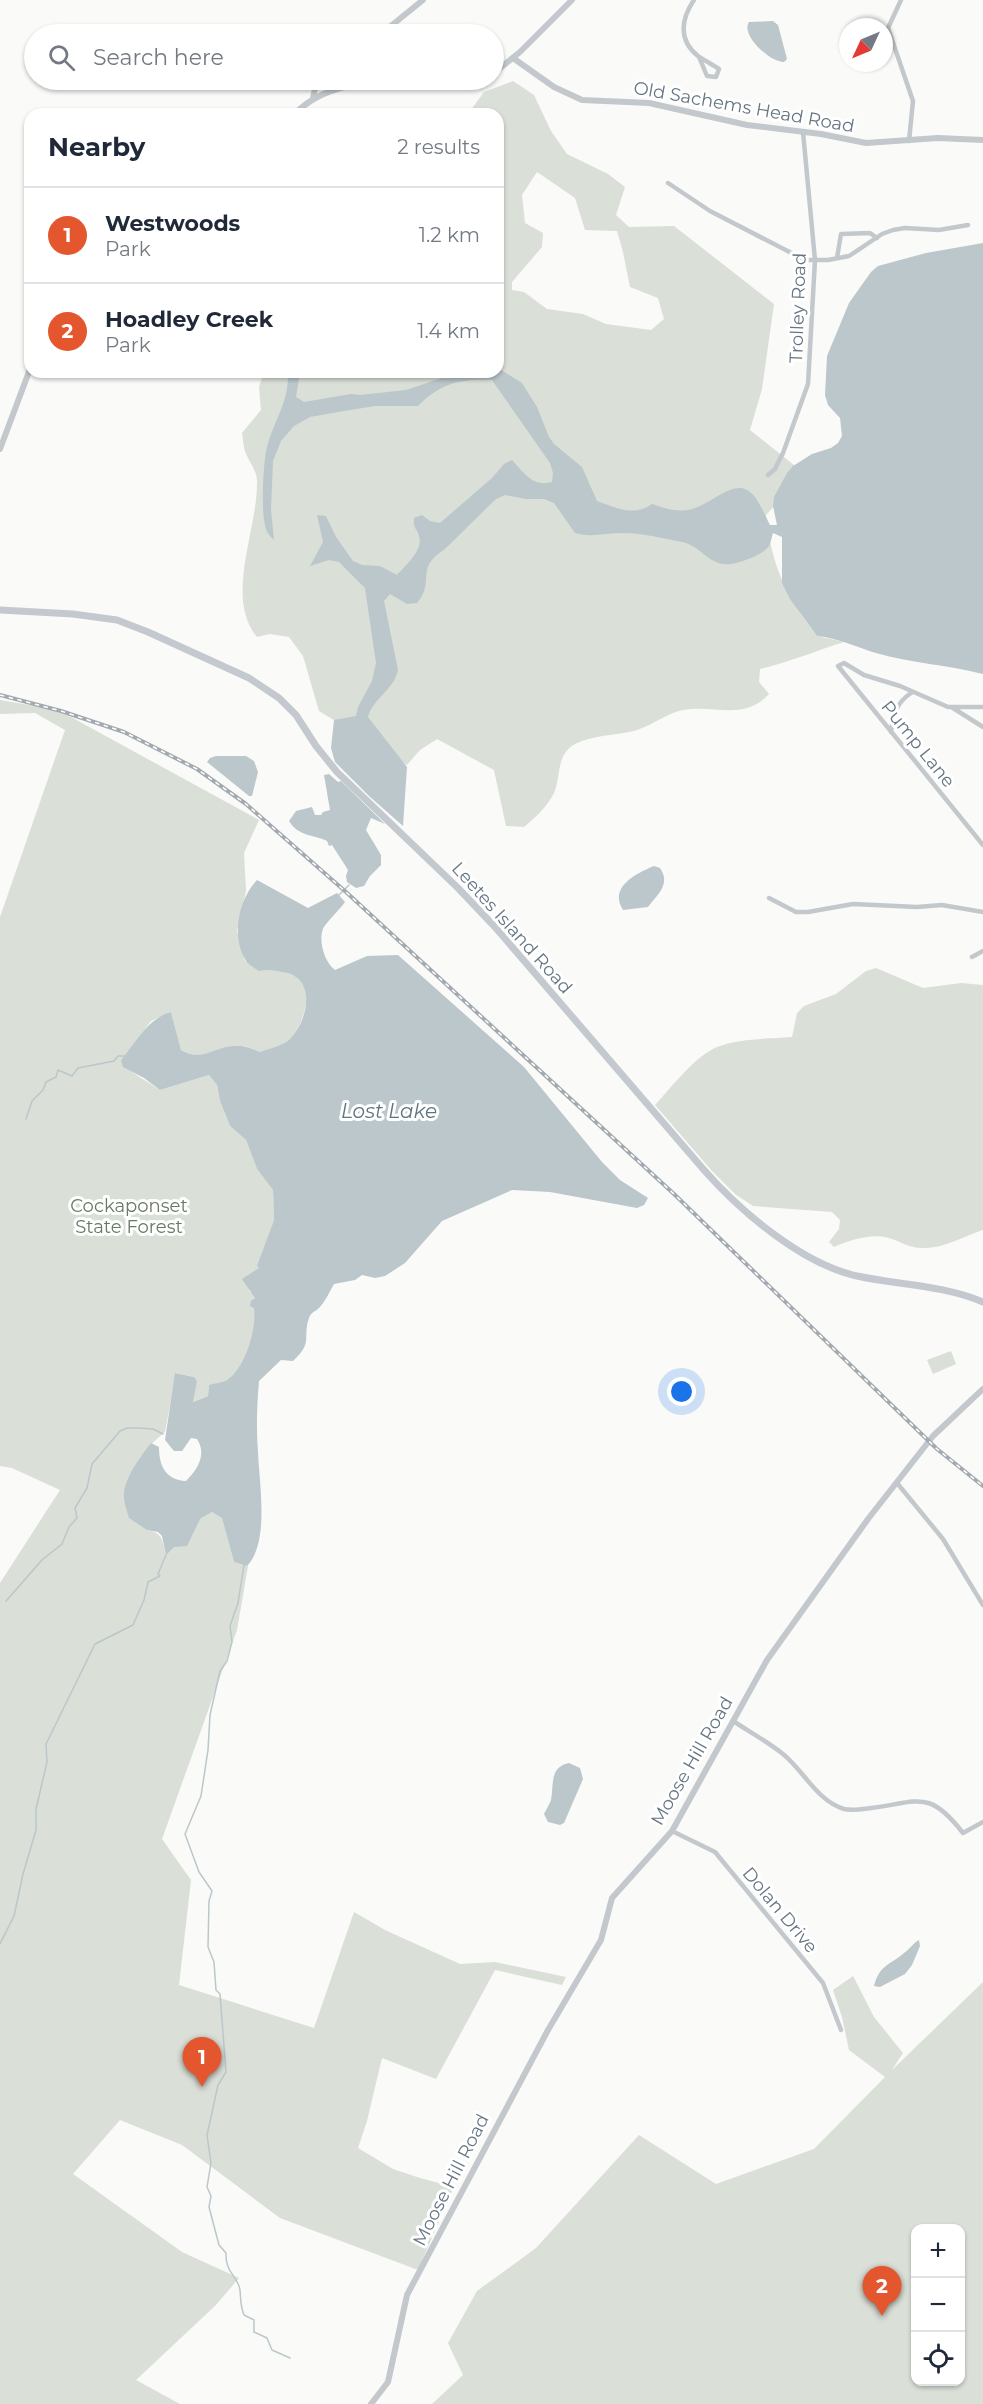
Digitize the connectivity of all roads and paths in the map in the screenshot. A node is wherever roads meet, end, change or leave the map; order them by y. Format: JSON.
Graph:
{"nodes":[{"id":1,"x":423,"y":0,"type":"edge"},
{"id":2,"x":572,"y":0,"type":"edge"},
{"id":3,"x":694,"y":0,"type":"edge"},
{"id":4,"x":901,"y":0,"type":"edge"},
{"id":5,"x":393,"y":24,"type":"edge"},
{"id":6,"x":699,"y":57,"type":"junction"},
{"id":7,"x":513,"y":58,"type":"junction"},
{"id":8,"x":504,"y":65,"type":"edge"},
{"id":9,"x":315,"y":90,"type":"edge"},
{"id":10,"x":337,"y":90,"type":"edge"},
{"id":11,"x":313,"y":99,"type":"junction"},
{"id":12,"x":303,"y":108,"type":"edge"},
{"id":13,"x":803,"y":132,"type":"junction"},
{"id":14,"x":983,"y":140,"type":"edge"},
{"id":15,"x":909,"y":141,"type":"junction"},
{"id":16,"x":668,"y":183,"type":"dead end"},
{"id":17,"x":968,"y":225,"type":"dead end"},
{"id":18,"x":877,"y":238,"type":"junction"},
{"id":19,"x":837,"y":258,"type":"junction"},
{"id":20,"x":814,"y":260,"type":"junction"},
{"id":21,"x":27,"y":378,"type":"edge"},
{"id":22,"x":0,"y":449,"type":"edge"},
{"id":23,"x":768,"y":475,"type":"dead end"},
{"id":24,"x":0,"y":610,"type":"edge"},
{"id":25,"x":911,"y":693,"type":"junction"},
{"id":26,"x":983,"y":706,"type":"edge"},
{"id":27,"x":953,"y":708,"type":"junction"},
{"id":28,"x":983,"y":727,"type":"edge"},
{"id":29,"x":891,"y":732,"type":"junction"},
{"id":30,"x":983,"y":845,"type":"edge"},
{"id":31,"x":769,"y":898,"type":"dead end"},
{"id":32,"x":983,"y":912,"type":"edge"},
{"id":33,"x":983,"y":951,"type":"edge"},
{"id":34,"x":972,"y":957,"type":"dead end"},
{"id":35,"x":983,"y":1302,"type":"edge"},
{"id":36,"x":983,"y":1389,"type":"edge"},
{"id":37,"x":897,"y":1483,"type":"junction"},
{"id":38,"x":983,"y":1605,"type":"edge"},
{"id":39,"x":733,"y":1721,"type":"junction"},
{"id":40,"x":983,"y":1822,"type":"edge"},
{"id":41,"x":672,"y":1831,"type":"junction"},
{"id":42,"x":841,"y":2030,"type":"dead end"},
{"id":43,"x":371,"y":2404,"type":"edge"}],
"edges":[{"from":1,"to":5,"type":"street"},
{"from":2,"to":7,"type":"street"},
{"from":3,"to":6,"type":"street"},
{"from":4,"to":15,"type":"street"},
{"from":6,"to":6,"type":"street"},
{"from":7,"to":8,"type":"street"},
{"from":7,"to":13,"type":"street","name":"Old Sachems Head Road"},
{"from":9,"to":11,"type":"street"},
{"from":10,"to":11,"type":"street"},
{"from":11,"to":12,"type":"street"},
{"from":13,"to":15,"type":"street","name":"Old Sachems Head Road"},
{"from":13,"to":20,"type":"street","name":"Trolley Road"},
{"from":14,"to":15,"type":"street","name":"Old Sachems Head Road"},
{"from":16,"to":20,"type":"street"},
{"from":17,"to":18,"type":"street"},
{"from":18,"to":19,"type":"street"},
{"from":18,"to":19,"type":"street"},
{"from":19,"to":20,"type":"street"},
{"from":20,"to":23,"type":"street","name":"Trolley Road"},
{"from":21,"to":22,"type":"street"},
{"from":24,"to":35,"type":"main road","name":"Leetes Island Road"},
{"from":25,"to":27,"type":"street"},
{"from":25,"to":29,"type":"street"},
{"from":25,"to":29,"type":"street","name":"Pump Lane"},
{"from":26,"to":27,"type":"street"},
{"from":27,"to":28,"type":"street"},
{"from":29,"to":30,"type":"street","name":"Pump Lane"},
{"from":31,"to":32,"type":"street"},
{"from":33,"to":34,"type":"street"},
{"from":36,"to":37,"type":"street","name":"Moose Hill Road"},
{"from":37,"to":38,"type":"street"},
{"from":37,"to":39,"type":"street","name":"Moose Hill Road"},
{"from":39,"to":40,"type":"street"},
{"from":39,"to":41,"type":"street","name":"Moose Hill Road"},
{"from":41,"to":42,"type":"street","name":"Dolan Drive"},
{"from":41,"to":43,"type":"street","name":"Moose Hill Road"}]}
